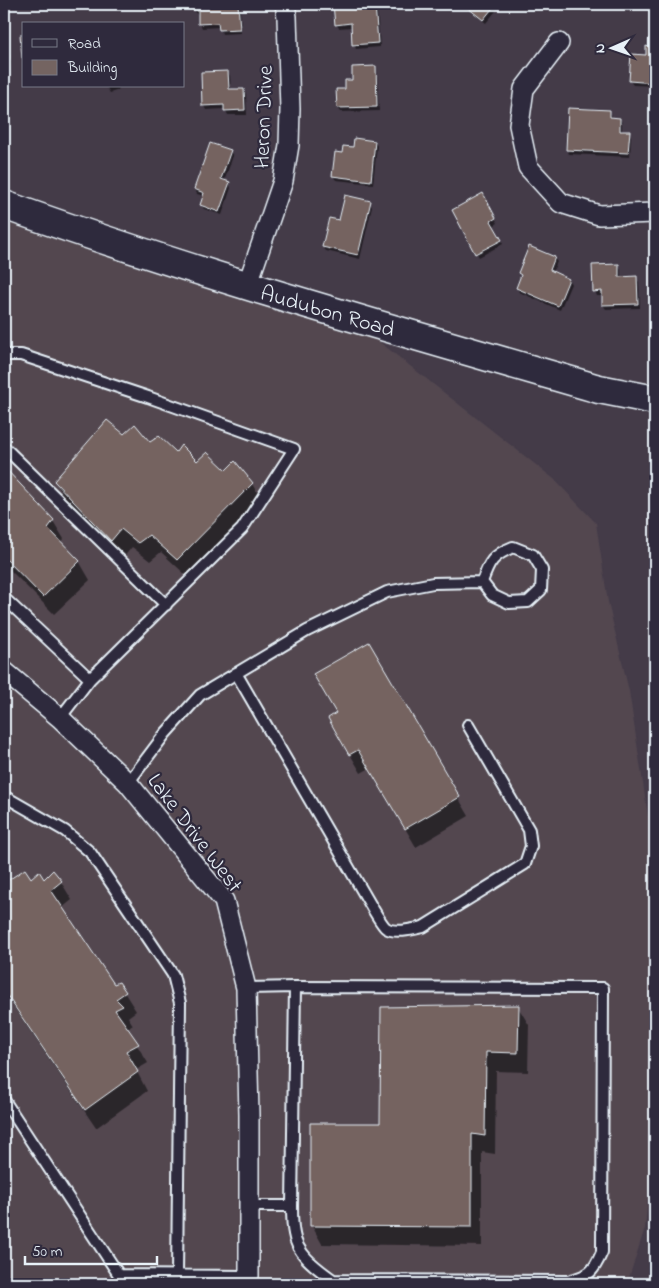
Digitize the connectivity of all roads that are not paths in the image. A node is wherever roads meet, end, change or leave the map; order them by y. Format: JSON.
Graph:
{"nodes":[{"id":1,"x":285,"y":4,"type":"edge"},
{"id":2,"x":559,"y":43,"type":"dead end"},
{"id":3,"x":4,"y":205,"type":"edge"},
{"id":4,"x":655,"y":213,"type":"edge"},
{"id":5,"x":246,"y":286,"type":"junction"},
{"id":6,"x":4,"y":355,"type":"edge"},
{"id":7,"x":655,"y":400,"type":"edge"},
{"id":8,"x":4,"y":447,"type":"edge"},
{"id":9,"x":482,"y":582,"type":"junction"},
{"id":10,"x":4,"y":598,"type":"edge"},
{"id":11,"x":166,"y":605,"type":"junction"},
{"id":12,"x":4,"y":672,"type":"edge"},
{"id":13,"x":236,"y":673,"type":"junction"},
{"id":14,"x":90,"y":679,"type":"junction"},
{"id":15,"x":60,"y":718,"type":"junction"},
{"id":16,"x":468,"y":726,"type":"dead end"},
{"id":17,"x":128,"y":783,"type":"junction"},
{"id":18,"x":4,"y":796,"type":"edge"},
{"id":19,"x":295,"y":987,"type":"junction"},
{"id":20,"x":246,"y":988,"type":"junction"},
{"id":21,"x":4,"y":1100,"type":"edge"},
{"id":22,"x":249,"y":1206,"type":"junction"},
{"id":23,"x":292,"y":1206,"type":"junction"},
{"id":24,"x":177,"y":1275,"type":"junction"},
{"id":25,"x":248,"y":1280,"type":"edge"}],
"edges":[{"from":1,"to":5,"type":"street","name":"Heron Drive"},
{"from":2,"to":4,"type":"street"},
{"from":3,"to":5,"type":"street","name":"Audubon Road"},
{"from":5,"to":7,"type":"street","name":"Audubon Road"},
{"from":6,"to":11,"type":"lane"},
{"from":8,"to":11,"type":"lane"},
{"from":9,"to":9,"type":"lane"},
{"from":9,"to":13,"type":"lane"},
{"from":10,"to":14,"type":"lane"},
{"from":11,"to":14,"type":"lane"},
{"from":12,"to":15,"type":"street","name":"Lake Drive West"},
{"from":13,"to":16,"type":"lane"},
{"from":13,"to":17,"type":"lane"},
{"from":14,"to":15,"type":"lane"},
{"from":15,"to":17,"type":"street","name":"Lake Drive West"},
{"from":17,"to":20,"type":"street","name":"Lake Drive West"},
{"from":18,"to":24,"type":"lane"},
{"from":19,"to":20,"type":"lane"},
{"from":19,"to":23,"type":"lane"},
{"from":19,"to":23,"type":"lane"},
{"from":20,"to":22,"type":"street","name":"Lake Drive West"},
{"from":21,"to":24,"type":"lane"},
{"from":22,"to":23,"type":"lane"},
{"from":22,"to":25,"type":"street","name":"Lake Drive West"},
{"from":24,"to":25,"type":"lane"}]}
